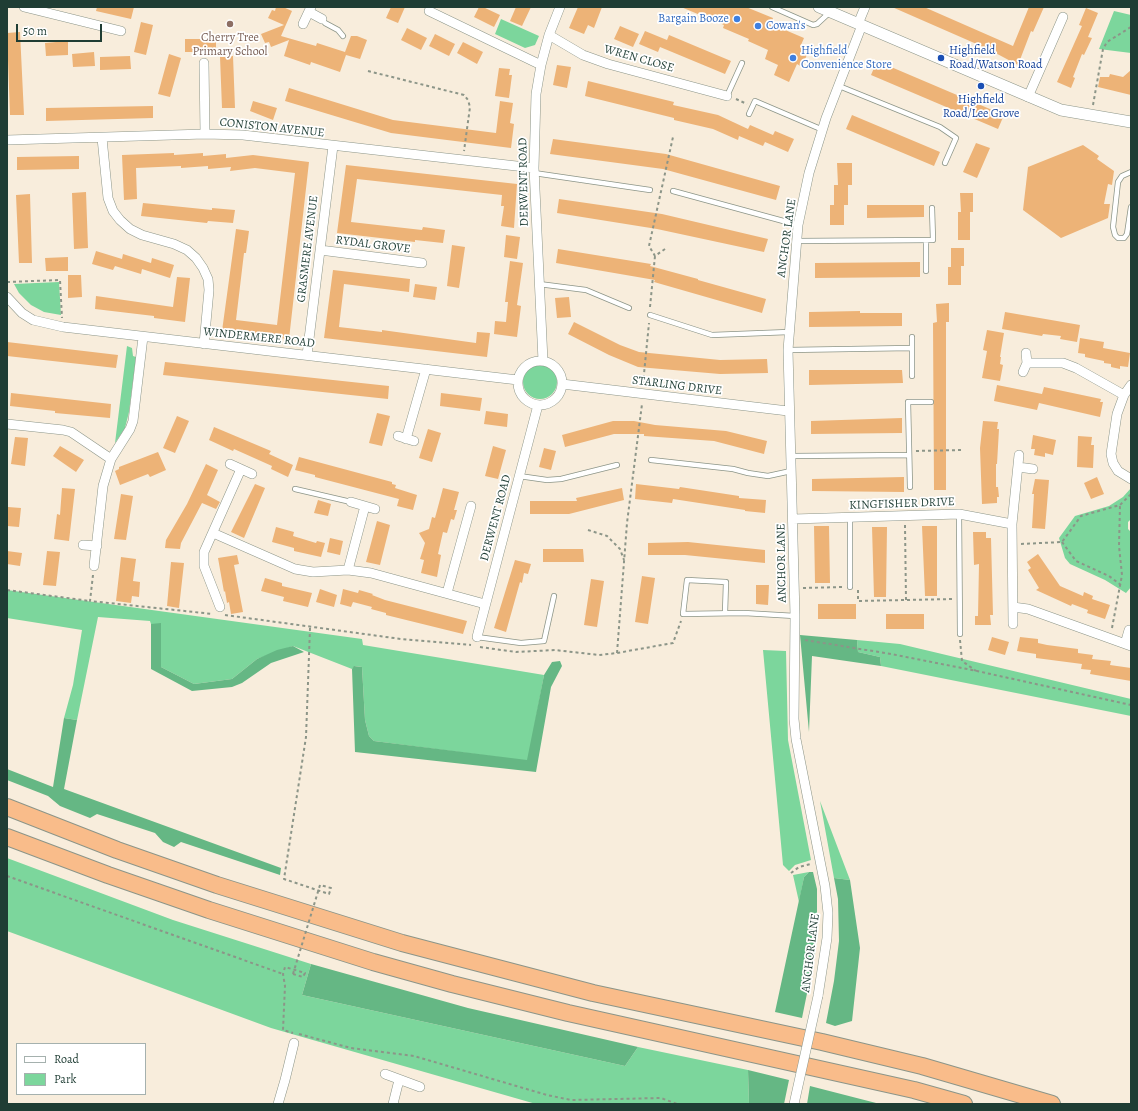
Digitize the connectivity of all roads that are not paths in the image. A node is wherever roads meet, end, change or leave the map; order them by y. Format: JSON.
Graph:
{"nodes":[{"id":1,"x":24,"y":7,"type":"edge"},
{"id":2,"x":560,"y":7,"type":"edge"},
{"id":3,"x":772,"y":7,"type":"edge"},
{"id":4,"x":819,"y":7,"type":"edge"},
{"id":5,"x":865,"y":7,"type":"edge"},
{"id":6,"x":310,"y":10,"type":"edge"},
{"id":7,"x":429,"y":11,"type":"dead end"},
{"id":8,"x":830,"y":12,"type":"junction"},
{"id":9,"x":1062,"y":17,"type":"dead end"},
{"id":10,"x":322,"y":19,"type":"joint"},
{"id":11,"x":303,"y":24,"type":"dead end"},
{"id":12,"x":860,"y":24,"type":"junction"},
{"id":13,"x":121,"y":31,"type":"dead end"},
{"id":14,"x":549,"y":35,"type":"junction"},
{"id":15,"x":343,"y":36,"type":"dead end"},
{"id":16,"x":204,"y":63,"type":"dead end"},
{"id":17,"x":742,"y":63,"type":"dead end"},
{"id":18,"x":541,"y":65,"type":"junction"},
{"id":19,"x":839,"y":86,"type":"junction"},
{"id":20,"x":728,"y":96,"type":"joint"},
{"id":21,"x":1028,"y":97,"type":"junction"},
{"id":22,"x":749,"y":114,"type":"dead end"},
{"id":23,"x":1131,"y":122,"type":"edge"},
{"id":24,"x":823,"y":130,"type":"junction"},
{"id":25,"x":205,"y":134,"type":"junction"},
{"id":26,"x":102,"y":138,"type":"junction"},
{"id":27,"x":7,"y":140,"type":"edge"},
{"id":28,"x":333,"y":146,"type":"junction"},
{"id":29,"x":945,"y":163,"type":"dead end"},
{"id":30,"x":534,"y":170,"type":"junction"},
{"id":31,"x":1131,"y":172,"type":"edge"},
{"id":32,"x":650,"y":190,"type":"dead end"},
{"id":33,"x":673,"y":191,"type":"dead end"},
{"id":34,"x":1131,"y":207,"type":"edge"},
{"id":35,"x":932,"y":208,"type":"dead end"},
{"id":36,"x":798,"y":224,"type":"junction"},
{"id":37,"x":796,"y":240,"type":"junction"},
{"id":38,"x":926,"y":241,"type":"junction"},
{"id":39,"x":320,"y":250,"type":"junction"},
{"id":40,"x":422,"y":263,"type":"dead end"},
{"id":41,"x":926,"y":271,"type":"dead end"},
{"id":42,"x":539,"y":284,"type":"junction"},
{"id":43,"x":7,"y":297,"type":"edge"},
{"id":44,"x":629,"y":308,"type":"dead end"},
{"id":45,"x":650,"y":314,"type":"road end"},
{"id":46,"x":789,"y":332,"type":"junction"},
{"id":47,"x":143,"y":337,"type":"junction"},
{"id":48,"x":912,"y":337,"type":"dead end"},
{"id":49,"x":204,"y":344,"type":"junction"},
{"id":50,"x":912,"y":348,"type":"junction"},
{"id":51,"x":788,"y":350,"type":"junction"},
{"id":52,"x":1026,"y":353,"type":"dead end"},
{"id":53,"x":307,"y":355,"type":"junction"},
{"id":54,"x":543,"y":361,"type":"junction"},
{"id":55,"x":1027,"y":363,"type":"junction"},
{"id":56,"x":426,"y":369,"type":"junction"},
{"id":57,"x":1023,"y":372,"type":"dead end"},
{"id":58,"x":912,"y":376,"type":"dead end"},
{"id":59,"x":518,"y":380,"type":"junction"},
{"id":60,"x":562,"y":384,"type":"junction"},
{"id":61,"x":1131,"y":385,"type":"edge"},
{"id":62,"x":1124,"y":395,"type":"junction"},
{"id":63,"x":931,"y":402,"type":"dead end"},
{"id":64,"x":538,"y":405,"type":"junction"},
{"id":65,"x":788,"y":411,"type":"junction"},
{"id":66,"x":7,"y":424,"type":"edge"},
{"id":67,"x":406,"y":438,"type":"dead end"},
{"id":68,"x":909,"y":453,"type":"junction"},
{"id":69,"x":1019,"y":455,"type":"dead end"},
{"id":70,"x":792,"y":456,"type":"junction"},
{"id":71,"x":112,"y":459,"type":"junction"},
{"id":72,"x":651,"y":460,"type":"dead end"},
{"id":73,"x":230,"y":464,"type":"dead end"},
{"id":74,"x":618,"y":465,"type":"dead end"},
{"id":75,"x":1018,"y":467,"type":"junction"},
{"id":76,"x":241,"y":469,"type":"junction"},
{"id":77,"x":1033,"y":469,"type":"dead end"},
{"id":78,"x":792,"y":470,"type":"junction"},
{"id":79,"x":252,"y":474,"type":"dead end"},
{"id":80,"x":519,"y":476,"type":"junction"},
{"id":81,"x":1131,"y":479,"type":"edge"},
{"id":82,"x":910,"y":487,"type":"dead end"},
{"id":83,"x":295,"y":489,"type":"dead end"},
{"id":84,"x":351,"y":502,"type":"joint"},
{"id":85,"x":365,"y":506,"type":"junction"},
{"id":86,"x":471,"y":506,"type":"dead end"},
{"id":87,"x":375,"y":509,"type":"dead end"},
{"id":88,"x":959,"y":514,"type":"junction"},
{"id":89,"x":850,"y":518,"type":"junction"},
{"id":90,"x":793,"y":519,"type":"junction"},
{"id":91,"x":1012,"y":524,"type":"junction"},
{"id":92,"x":213,"y":533,"type":"junction"},
{"id":93,"x":84,"y":545,"type":"dead end"},
{"id":94,"x":96,"y":546,"type":"junction"},
{"id":95,"x":458,"y":556,"type":"junction"},
{"id":96,"x":467,"y":559,"type":"dead end"},
{"id":97,"x":94,"y":566,"type":"road end"},
{"id":98,"x":348,"y":570,"type":"junction"},
{"id":99,"x":850,"y":587,"type":"road end"},
{"id":100,"x":447,"y":594,"type":"junction"},
{"id":101,"x":554,"y":596,"type":"dead end"},
{"id":102,"x":485,"y":604,"type":"junction"},
{"id":103,"x":1014,"y":607,"type":"junction"},
{"id":104,"x":219,"y":612,"type":"road end"},
{"id":105,"x":725,"y":613,"type":"junction"},
{"id":106,"x":795,"y":616,"type":"junction"},
{"id":107,"x":1013,"y":624,"type":"dead end"},
{"id":108,"x":1129,"y":630,"type":"dead end"},
{"id":109,"x":960,"y":634,"type":"road end"},
{"id":110,"x":475,"y":641,"type":"joint"},
{"id":111,"x":1128,"y":645,"type":"edge"},
{"id":112,"x":7,"y":807,"type":"edge"},
{"id":113,"x":7,"y":837,"type":"edge"},
{"id":114,"x":294,"y":1043,"type":"dead end"},
{"id":115,"x":385,"y":1074,"type":"dead end"},
{"id":116,"x":399,"y":1080,"type":"junction"},
{"id":117,"x":420,"y":1087,"type":"dead end"},
{"id":118,"x":278,"y":1104,"type":"edge"},
{"id":119,"x":393,"y":1104,"type":"edge"},
{"id":120,"x":794,"y":1104,"type":"edge"},
{"id":121,"x":964,"y":1104,"type":"edge"},
{"id":122,"x":1052,"y":1104,"type":"edge"}],
"edges":[{"from":1,"to":13,"type":"street"},
{"from":2,"to":14,"type":"street","name":"DERWENT ROAD"},
{"from":3,"to":8,"type":"lane"},
{"from":4,"to":8,"type":"street"},
{"from":5,"to":12,"type":"street","name":"ANCHOR LANE"},
{"from":6,"to":10,"type":"street"},
{"from":6,"to":11,"type":"street"},
{"from":7,"to":18,"type":"street"},
{"from":8,"to":12,"type":"street"},
{"from":9,"to":21,"type":"street"},
{"from":10,"to":15,"type":"lane"},
{"from":12,"to":19,"type":"street","name":"ANCHOR LANE"},
{"from":12,"to":21,"type":"street"},
{"from":14,"to":18,"type":"street","name":"DERWENT ROAD"},
{"from":14,"to":20,"type":"street","name":"WREN CLOSE"},
{"from":16,"to":25,"type":"street"},
{"from":17,"to":20,"type":"lane"},
{"from":18,"to":30,"type":"street","name":"DERWENT ROAD"},
{"from":19,"to":24,"type":"street","name":"ANCHOR LANE"},
{"from":19,"to":29,"type":"lane"},
{"from":21,"to":23,"type":"street"},
{"from":22,"to":24,"type":"lane"},
{"from":24,"to":36,"type":"street","name":"ANCHOR LANE"},
{"from":25,"to":26,"type":"street","name":"CONISTON AVENUE"},
{"from":25,"to":28,"type":"street","name":"CONISTON AVENUE"},
{"from":26,"to":27,"type":"street","name":"CONISTON AVENUE"},
{"from":26,"to":49,"type":"street"},
{"from":28,"to":30,"type":"street","name":"CONISTON AVENUE"},
{"from":28,"to":39,"type":"street","name":"GRASMERE AVENUE"},
{"from":30,"to":32,"type":"lane"},
{"from":30,"to":42,"type":"street","name":"DERWENT ROAD"},
{"from":31,"to":34,"type":"lane"},
{"from":33,"to":36,"type":"lane"},
{"from":35,"to":38,"type":"lane"},
{"from":36,"to":37,"type":"street","name":"ANCHOR LANE"},
{"from":37,"to":38,"type":"lane"},
{"from":37,"to":46,"type":"street","name":"ANCHOR LANE"},
{"from":38,"to":41,"type":"lane"},
{"from":39,"to":40,"type":"street","name":"RYDAL GROVE"},
{"from":39,"to":53,"type":"street","name":"GRASMERE AVENUE"},
{"from":42,"to":44,"type":"lane"},
{"from":42,"to":54,"type":"street","name":"DERWENT ROAD"},
{"from":43,"to":47,"type":"street","name":"WINDERMERE ROAD"},
{"from":45,"to":46,"type":"lane"},
{"from":46,"to":51,"type":"street","name":"ANCHOR LANE"},
{"from":47,"to":49,"type":"street","name":"WINDERMERE ROAD"},
{"from":47,"to":71,"type":"street"},
{"from":48,"to":50,"type":"lane"},
{"from":49,"to":53,"type":"street","name":"WINDERMERE ROAD"},
{"from":50,"to":51,"type":"lane"},
{"from":50,"to":58,"type":"lane"},
{"from":51,"to":65,"type":"street","name":"ANCHOR LANE"},
{"from":52,"to":55,"type":"street"},
{"from":53,"to":56,"type":"street","name":"WINDERMERE ROAD"},
{"from":54,"to":59,"type":"street"},
{"from":54,"to":60,"type":"street"},
{"from":55,"to":57,"type":"street"},
{"from":55,"to":62,"type":"street"},
{"from":56,"to":59,"type":"street","name":"WINDERMERE ROAD"},
{"from":56,"to":67,"type":"street"},
{"from":59,"to":64,"type":"street"},
{"from":60,"to":64,"type":"street"},
{"from":60,"to":65,"type":"street","name":"STARLING DRIVE"},
{"from":61,"to":62,"type":"street"},
{"from":62,"to":81,"type":"street"},
{"from":63,"to":68,"type":"lane"},
{"from":64,"to":80,"type":"street","name":"DERWENT ROAD"},
{"from":65,"to":70,"type":"street","name":"ANCHOR LANE"},
{"from":66,"to":71,"type":"street"},
{"from":68,"to":70,"type":"lane"},
{"from":68,"to":82,"type":"lane"},
{"from":69,"to":75,"type":"street"},
{"from":70,"to":78,"type":"street","name":"ANCHOR LANE"},
{"from":71,"to":94,"type":"street"},
{"from":72,"to":78,"type":"lane"},
{"from":73,"to":76,"type":"street"},
{"from":74,"to":80,"type":"lane"},
{"from":75,"to":77,"type":"street"},
{"from":75,"to":91,"type":"street"},
{"from":76,"to":79,"type":"street"},
{"from":76,"to":92,"type":"street"},
{"from":78,"to":90,"type":"street","name":"ANCHOR LANE"},
{"from":80,"to":102,"type":"street","name":"DERWENT ROAD"},
{"from":83,"to":84,"type":"lane"},
{"from":84,"to":85,"type":"street"},
{"from":85,"to":87,"type":"street"},
{"from":85,"to":98,"type":"street"},
{"from":86,"to":95,"type":"street"},
{"from":88,"to":89,"type":"street","name":"KINGFISHER DRIVE"},
{"from":88,"to":91,"type":"street","name":"KINGFISHER DRIVE"},
{"from":88,"to":109,"type":"lane"},
{"from":89,"to":90,"type":"street","name":"KINGFISHER DRIVE"},
{"from":89,"to":99,"type":"lane"},
{"from":90,"to":106,"type":"street","name":"ANCHOR LANE"},
{"from":91,"to":103,"type":"street"},
{"from":92,"to":98,"type":"street"},
{"from":92,"to":104,"type":"street"},
{"from":93,"to":94,"type":"street"},
{"from":94,"to":97,"type":"street"},
{"from":95,"to":96,"type":"street"},
{"from":95,"to":100,"type":"street"},
{"from":98,"to":100,"type":"street"},
{"from":100,"to":102,"type":"street"},
{"from":101,"to":110,"type":"lane"},
{"from":102,"to":110,"type":"street","name":"DERWENT ROAD"},
{"from":103,"to":107,"type":"street"},
{"from":103,"to":111,"type":"street"},
{"from":105,"to":105,"type":"lane"},
{"from":105,"to":106,"type":"lane"},
{"from":106,"to":120,"type":"street","name":"ANCHOR LANE","bridge":true},
{"from":108,"to":111,"type":"street"},
{"from":112,"to":122,"type":"highway"},
{"from":113,"to":121,"type":"highway"},
{"from":114,"to":118,"type":"street"},
{"from":115,"to":116,"type":"street"},
{"from":116,"to":117,"type":"street"},
{"from":116,"to":119,"type":"street"}]}
